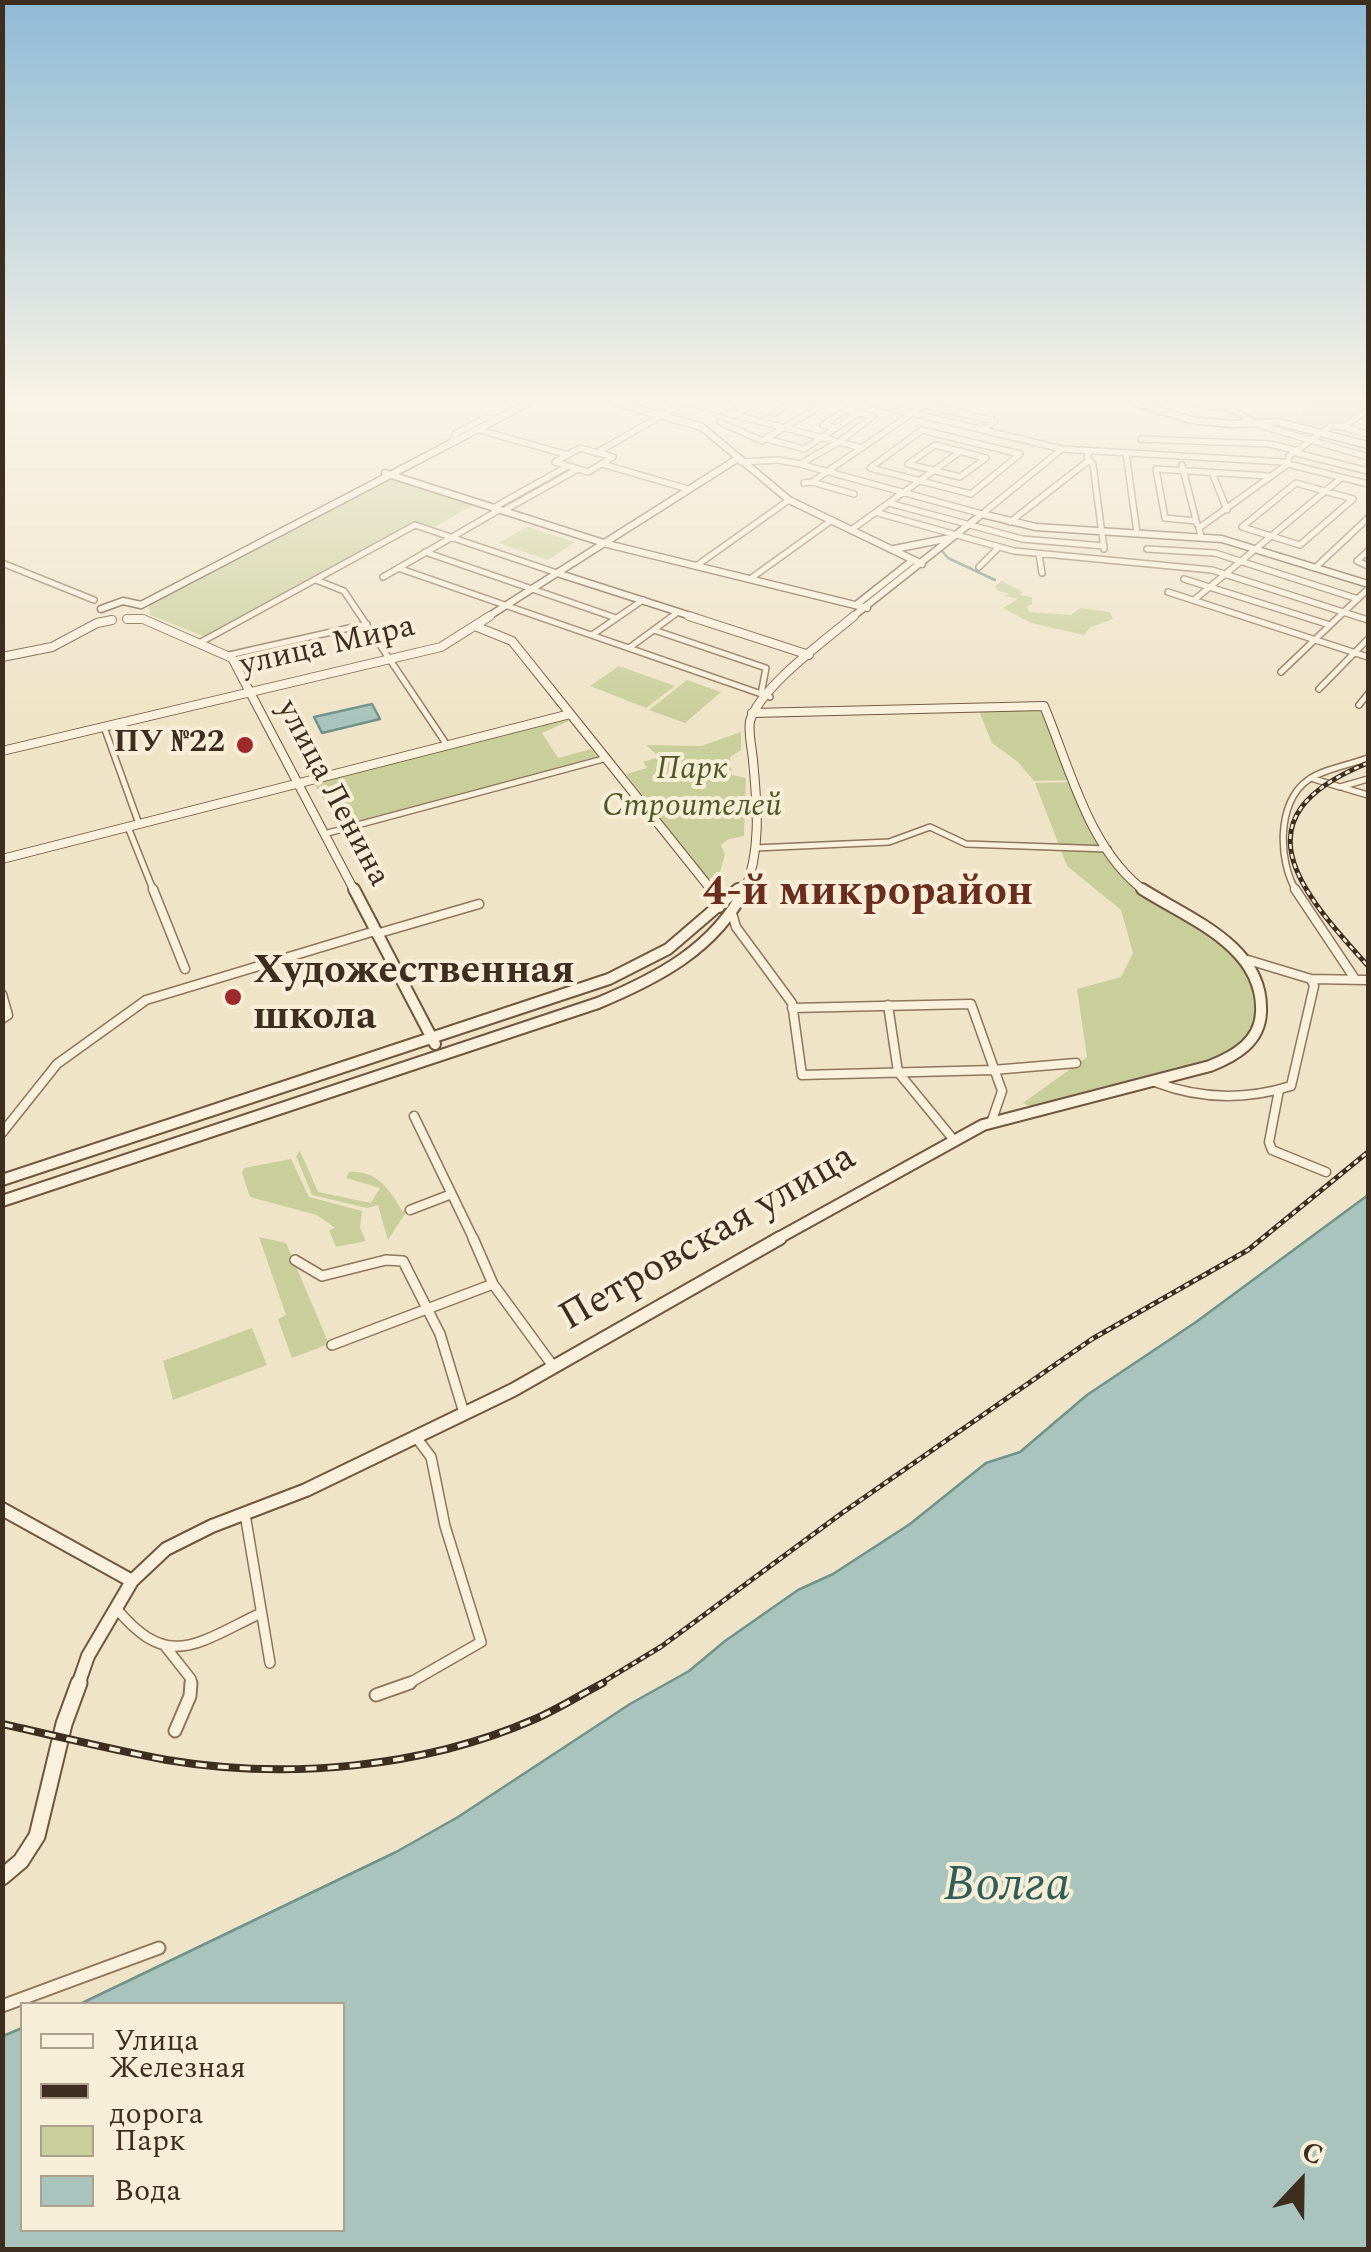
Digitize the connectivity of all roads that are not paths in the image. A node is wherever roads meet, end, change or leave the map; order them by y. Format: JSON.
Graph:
{"nodes":[{"id":1,"x":317,"y":508,"type":"edge"},
{"id":2,"x":326,"y":508,"type":"edge"},
{"id":3,"x":492,"y":508,"type":"edge"},
{"id":4,"x":501,"y":508,"type":"edge"},
{"id":5,"x":502,"y":508,"type":"edge"},
{"id":6,"x":658,"y":508,"type":"edge"},
{"id":7,"x":778,"y":508,"type":"edge"},
{"id":8,"x":806,"y":508,"type":"edge"},
{"id":9,"x":883,"y":508,"type":"edge"},
{"id":10,"x":908,"y":508,"type":"edge"},
{"id":11,"x":960,"y":508,"type":"edge"},
{"id":12,"x":989,"y":508,"type":"edge"},
{"id":13,"x":1026,"y":508,"type":"edge"},
{"id":14,"x":1099,"y":508,"type":"edge"},
{"id":15,"x":1134,"y":508,"type":"edge"},
{"id":16,"x":1163,"y":508,"type":"edge"},
{"id":17,"x":1193,"y":508,"type":"edge"},
{"id":18,"x":1230,"y":508,"type":"edge"},
{"id":19,"x":1264,"y":508,"type":"edge"},
{"id":20,"x":1305,"y":508,"type":"edge"},
{"id":21,"x":1343,"y":508,"type":"edge"},
{"id":22,"x":498,"y":510,"type":"junction"},
{"id":23,"x":1227,"y":510,"type":"joint"},
{"id":24,"x":878,"y":512,"type":"junction"},
{"id":25,"x":982,"y":514,"type":"junction"},
{"id":26,"x":1368,"y":518,"type":"edge"},
{"id":27,"x":832,"y":520,"type":"junction"},
{"id":28,"x":1196,"y":521,"type":"junction"},
{"id":29,"x":1010,"y":522,"type":"junction"},
{"id":30,"x":970,"y":525,"type":"junction"},
{"id":31,"x":851,"y":530,"type":"junction"},
{"id":32,"x":1102,"y":531,"type":"junction"},
{"id":33,"x":1137,"y":533,"type":"junction"},
{"id":34,"x":1200,"y":533,"type":"junction"},
{"id":35,"x":956,"y":536,"type":"junction"},
{"id":36,"x":1272,"y":536,"type":"junction"},
{"id":37,"x":451,"y":537,"type":"junction"},
{"id":38,"x":604,"y":543,"type":"junction"},
{"id":39,"x":1104,"y":546,"type":"junction"},
{"id":40,"x":998,"y":548,"type":"junction"},
{"id":41,"x":892,"y":549,"type":"junction"},
{"id":42,"x":1147,"y":549,"type":"dead end"},
{"id":43,"x":1256,"y":549,"type":"junction"},
{"id":44,"x":1368,"y":551,"type":"edge"},
{"id":45,"x":425,"y":552,"type":"junction"},
{"id":46,"x":1039,"y":554,"type":"junction"},
{"id":47,"x":1102,"y":558,"type":"junction"},
{"id":48,"x":913,"y":560,"type":"junction"},
{"id":49,"x":1241,"y":562,"type":"junction"},
{"id":50,"x":922,"y":564,"type":"junction"},
{"id":51,"x":2,"y":566,"type":"edge"},
{"id":52,"x":696,"y":566,"type":"junction"},
{"id":53,"x":978,"y":566,"type":"dead end"},
{"id":54,"x":1368,"y":566,"type":"edge"},
{"id":55,"x":1316,"y":567,"type":"junction"},
{"id":56,"x":398,"y":568,"type":"junction"},
{"id":57,"x":557,"y":573,"type":"junction"},
{"id":58,"x":1042,"y":573,"type":"dead end"},
{"id":59,"x":1226,"y":574,"type":"junction"},
{"id":60,"x":383,"y":577,"type":"dead end"},
{"id":61,"x":1184,"y":578,"type":"dead end"},
{"id":62,"x":750,"y":579,"type":"junction"},
{"id":63,"x":316,"y":580,"type":"junction"},
{"id":64,"x":1368,"y":586,"type":"edge"},
{"id":65,"x":1209,"y":587,"type":"junction"},
{"id":66,"x":531,"y":589,"type":"junction"},
{"id":67,"x":1168,"y":592,"type":"dead end"},
{"id":68,"x":1358,"y":599,"type":"junction"},
{"id":69,"x":94,"y":600,"type":"junction"},
{"id":70,"x":130,"y":600,"type":"junction"},
{"id":71,"x":643,"y":600,"type":"junction"},
{"id":72,"x":1194,"y":600,"type":"junction"},
{"id":73,"x":115,"y":602,"type":"junction"},
{"id":74,"x":856,"y":605,"type":"junction"},
{"id":75,"x":506,"y":606,"type":"junction"},
{"id":76,"x":867,"y":608,"type":"junction"},
{"id":77,"x":141,"y":612,"type":"junction"},
{"id":78,"x":678,"y":612,"type":"junction"},
{"id":79,"x":1344,"y":612,"type":"junction"},
{"id":80,"x":99,"y":616,"type":"junction"},
{"id":81,"x":616,"y":618,"type":"junction"},
{"id":82,"x":1368,"y":620,"type":"edge"},
{"id":83,"x":366,"y":624,"type":"junction"},
{"id":84,"x":475,"y":626,"type":"junction"},
{"id":85,"x":1330,"y":626,"type":"junction"},
{"id":86,"x":654,"y":630,"type":"junction"},
{"id":87,"x":592,"y":635,"type":"junction"},
{"id":88,"x":1368,"y":639,"type":"edge"},
{"id":89,"x":1316,"y":640,"type":"junction"},
{"id":90,"x":201,"y":642,"type":"junction"},
{"id":91,"x":629,"y":648,"type":"junction"},
{"id":92,"x":1355,"y":652,"type":"junction"},
{"id":93,"x":229,"y":655,"type":"junction"},
{"id":94,"x":809,"y":655,"type":"junction"},
{"id":95,"x":2,"y":657,"type":"edge"},
{"id":96,"x":1368,"y":657,"type":"edge"},
{"id":97,"x":390,"y":660,"type":"junction"},
{"id":98,"x":1281,"y":672,"type":"dead end"},
{"id":99,"x":1319,"y":689,"type":"dead end"},
{"id":100,"x":250,"y":692,"type":"junction"},
{"id":101,"x":1368,"y":694,"type":"edge"},
{"id":102,"x":765,"y":696,"type":"junction"},
{"id":103,"x":1359,"y":704,"type":"dead end"},
{"id":104,"x":757,"y":713,"type":"junction"},
{"id":105,"x":570,"y":714,"type":"junction"},
{"id":106,"x":104,"y":727,"type":"junction"},
{"id":107,"x":447,"y":745,"type":"junction"},
{"id":108,"x":2,"y":751,"type":"edge"},
{"id":109,"x":607,"y":758,"type":"junction"},
{"id":110,"x":1368,"y":758,"type":"edge"},
{"id":111,"x":1314,"y":779,"type":"junction"},
{"id":112,"x":1368,"y":779,"type":"edge"},
{"id":113,"x":298,"y":784,"type":"junction"},
{"id":114,"x":1340,"y":787,"type":"junction"},
{"id":115,"x":1368,"y":795,"type":"edge"},
{"id":116,"x":140,"y":824,"type":"junction"},
{"id":117,"x":128,"y":826,"type":"junction"},
{"id":118,"x":324,"y":834,"type":"junction"},
{"id":119,"x":755,"y":848,"type":"junction"},
{"id":120,"x":1108,"y":849,"type":"junction"},
{"id":121,"x":2,"y":859,"type":"edge"},
{"id":122,"x":479,"y":904,"type":"dead end"},
{"id":123,"x":729,"y":906,"type":"junction"},
{"id":124,"x":375,"y":932,"type":"junction"},
{"id":125,"x":1248,"y":960,"type":"junction"},
{"id":126,"x":185,"y":968,"type":"dead end"},
{"id":127,"x":1311,"y":979,"type":"junction"},
{"id":128,"x":1356,"y":979,"type":"junction"},
{"id":129,"x":1368,"y":980,"type":"edge"},
{"id":130,"x":2,"y":994,"type":"edge"},
{"id":131,"x":888,"y":1006,"type":"junction"},
{"id":132,"x":792,"y":1008,"type":"junction"},
{"id":133,"x":6,"y":1017,"type":"edge"},
{"id":134,"x":432,"y":1040,"type":"junction"},
{"id":135,"x":441,"y":1054,"type":"junction"},
{"id":136,"x":1076,"y":1063,"type":"dead end"},
{"id":137,"x":993,"y":1070,"type":"junction"},
{"id":138,"x":898,"y":1072,"type":"junction"},
{"id":139,"x":1155,"y":1082,"type":"junction"},
{"id":140,"x":1279,"y":1090,"type":"junction"},
{"id":141,"x":414,"y":1116,"type":"dead end"},
{"id":142,"x":991,"y":1123,"type":"junction"},
{"id":143,"x":2,"y":1133,"type":"edge"},
{"id":144,"x":952,"y":1139,"type":"junction"},
{"id":145,"x":1326,"y":1172,"type":"dead end"},
{"id":146,"x":2,"y":1180,"type":"edge"},
{"id":147,"x":448,"y":1195,"type":"junction"},
{"id":148,"x":2,"y":1201,"type":"edge"},
{"id":149,"x":410,"y":1210,"type":"dead end"},
{"id":150,"x":295,"y":1260,"type":"dead end"},
{"id":151,"x":493,"y":1284,"type":"junction"},
{"id":152,"x":427,"y":1307,"type":"junction"},
{"id":153,"x":332,"y":1345,"type":"dead end"},
{"id":154,"x":554,"y":1366,"type":"junction"},
{"id":155,"x":464,"y":1412,"type":"junction"},
{"id":156,"x":415,"y":1436,"type":"junction"},
{"id":157,"x":2,"y":1509,"type":"edge"},
{"id":158,"x":245,"y":1514,"type":"junction"},
{"id":159,"x":132,"y":1581,"type":"junction"},
{"id":160,"x":116,"y":1608,"type":"junction"},
{"id":161,"x":259,"y":1614,"type":"junction"},
{"id":162,"x":165,"y":1646,"type":"junction"},
{"id":163,"x":270,"y":1663,"type":"dead end"},
{"id":164,"x":376,"y":1695,"type":"dead end"},
{"id":165,"x":174,"y":1731,"type":"dead end"},
{"id":166,"x":2,"y":1877,"type":"edge"},
{"id":167,"x":159,"y":1948,"type":"dead end"},
{"id":168,"x":2,"y":2006,"type":"edge"}],
"edges":[{"from":1,"to":70,"type":"street"},
{"from":2,"to":77,"type":"street"},
{"from":3,"to":22,"type":"street"},
{"from":4,"to":22,"type":"street"},
{"from":5,"to":22,"type":"street"},
{"from":6,"to":38,"type":"street","name":"улица Мира"},
{"from":7,"to":52,"type":"street"},
{"from":8,"to":27,"type":"street"},
{"from":9,"to":24,"type":"street"},
{"from":10,"to":30,"type":"street"},
{"from":11,"to":25,"type":"street"},
{"from":12,"to":25,"type":"street"},
{"from":13,"to":29,"type":"street"},
{"from":14,"to":32,"type":"street"},
{"from":15,"to":33,"type":"street"},
{"from":16,"to":28,"type":"street"},
{"from":17,"to":28,"type":"street"},
{"from":18,"to":23,"type":"street"},
{"from":19,"to":36,"type":"street"},
{"from":20,"to":36,"type":"street"},
{"from":21,"to":36,"type":"street"},
{"from":22,"to":37,"type":"street"},
{"from":22,"to":38,"type":"street"},
{"from":23,"to":34,"type":"street"},
{"from":24,"to":31,"type":"street"},
{"from":24,"to":35,"type":"street"},
{"from":25,"to":29,"type":"street"},
{"from":25,"to":30,"type":"street"},
{"from":26,"to":55,"type":"street"},
{"from":27,"to":31,"type":"street"},
{"from":27,"to":62,"type":"street"},
{"from":28,"to":34,"type":"street"},
{"from":29,"to":32,"type":"street"},
{"from":30,"to":35,"type":"street"},
{"from":30,"to":39,"type":"street"},
{"from":31,"to":41,"type":"street"},
{"from":32,"to":33,"type":"street"},
{"from":32,"to":39,"type":"street"},
{"from":33,"to":34,"type":"street"},
{"from":34,"to":43,"type":"street"},
{"from":35,"to":40,"type":"street"},
{"from":35,"to":41,"type":"street"},
{"from":35,"to":50,"type":"street"},
{"from":36,"to":43,"type":"street"},
{"from":37,"to":45,"type":"street"},
{"from":37,"to":57,"type":"street"},
{"from":37,"to":63,"type":"street"},
{"from":38,"to":52,"type":"street"},
{"from":38,"to":57,"type":"street","name":"улица Мира"},
{"from":39,"to":47,"type":"street"},
{"from":40,"to":46,"type":"street"},
{"from":40,"to":53,"type":"street"},
{"from":41,"to":48,"type":"street"},
{"from":42,"to":49,"type":"street"},
{"from":43,"to":49,"type":"street"},
{"from":43,"to":55,"type":"street"},
{"from":44,"to":54,"type":"street"},
{"from":45,"to":56,"type":"street"},
{"from":45,"to":66,"type":"street"},
{"from":46,"to":47,"type":"street"},
{"from":46,"to":58,"type":"street"},
{"from":47,"to":59,"type":"street"},
{"from":48,"to":50,"type":"street"},
{"from":48,"to":74,"type":"street"},
{"from":49,"to":59,"type":"street"},
{"from":49,"to":68,"type":"street"},
{"from":50,"to":76,"type":"street"},
{"from":51,"to":69,"type":"street"},
{"from":52,"to":62,"type":"street"},
{"from":55,"to":64,"type":"street"},
{"from":56,"to":60,"type":"street"},
{"from":56,"to":75,"type":"street"},
{"from":57,"to":66,"type":"street","name":"улица Мира"},
{"from":57,"to":71,"type":"street"},
{"from":59,"to":65,"type":"street"},
{"from":59,"to":79,"type":"street"},
{"from":61,"to":65,"type":"street"},
{"from":62,"to":74,"type":"street"},
{"from":63,"to":83,"type":"street"},
{"from":63,"to":90,"type":"street"},
{"from":64,"to":68,"type":"street"},
{"from":65,"to":72,"type":"street"},
{"from":65,"to":85,"type":"street"},
{"from":66,"to":75,"type":"street","name":"улица Мира"},
{"from":66,"to":81,"type":"street"},
{"from":67,"to":72,"type":"street"},
{"from":68,"to":79,"type":"street"},
{"from":69,"to":73,"type":"street"},
{"from":69,"to":80,"type":"street"},
{"from":70,"to":73,"type":"street"},
{"from":70,"to":77,"type":"street"},
{"from":71,"to":78,"type":"street"},
{"from":71,"to":81,"type":"street"},
{"from":72,"to":89,"type":"street"},
{"from":73,"to":80,"type":"street"},
{"from":74,"to":76,"type":"street"},
{"from":75,"to":84,"type":"street","name":"улица Мира"},
{"from":75,"to":87,"type":"street"},
{"from":76,"to":94,"type":"street"},
{"from":77,"to":80,"type":"street"},
{"from":77,"to":90,"type":"street"},
{"from":78,"to":86,"type":"street"},
{"from":78,"to":94,"type":"street"},
{"from":79,"to":82,"type":"street"},
{"from":79,"to":85,"type":"street"},
{"from":80,"to":95,"type":"street"},
{"from":81,"to":87,"type":"street"},
{"from":83,"to":93,"type":"street"},
{"from":83,"to":97,"type":"street"},
{"from":84,"to":97,"type":"street","name":"улица Мира"},
{"from":84,"to":105,"type":"street"},
{"from":85,"to":89,"type":"street"},
{"from":86,"to":91,"type":"street"},
{"from":86,"to":102,"type":"street"},
{"from":87,"to":91,"type":"street"},
{"from":88,"to":92,"type":"street"},
{"from":89,"to":92,"type":"street"},
{"from":89,"to":98,"type":"street"},
{"from":90,"to":93,"type":"street"},
{"from":91,"to":102,"type":"street"},
{"from":92,"to":96,"type":"street"},
{"from":92,"to":99,"type":"street"},
{"from":93,"to":100,"type":"street","name":"улица Ленина"},
{"from":94,"to":102,"type":"street"},
{"from":97,"to":100,"type":"street","name":"улица Мира"},
{"from":97,"to":107,"type":"street"},
{"from":100,"to":106,"type":"street","name":"улица Мира"},
{"from":100,"to":113,"type":"street","name":"улица Ленина"},
{"from":101,"to":103,"type":"street"},
{"from":102,"to":104,"type":"street"},
{"from":104,"to":119,"type":"street"},
{"from":104,"to":120,"type":"street"},
{"from":105,"to":107,"type":"street"},
{"from":105,"to":109,"type":"street"},
{"from":106,"to":108,"type":"street","name":"улица Мира"},
{"from":106,"to":116,"type":"street"},
{"from":107,"to":113,"type":"street"},
{"from":109,"to":118,"type":"street"},
{"from":109,"to":123,"type":"street"},
{"from":110,"to":111,"type":"street"},
{"from":111,"to":114,"type":"street"},
{"from":111,"to":128,"type":"street"},
{"from":112,"to":114,"type":"street"},
{"from":113,"to":116,"type":"street"},
{"from":113,"to":118,"type":"street","name":"улица Ленина"},
{"from":114,"to":115,"type":"street"},
{"from":116,"to":117,"type":"street"},
{"from":117,"to":121,"type":"street"},
{"from":117,"to":126,"type":"street"},
{"from":118,"to":124,"type":"street","name":"улица Ленина"},
{"from":119,"to":120,"type":"street"},
{"from":119,"to":123,"type":"street"},
{"from":120,"to":125,"type":"street"},
{"from":122,"to":124,"type":"street"},
{"from":123,"to":132,"type":"street"},
{"from":123,"to":134,"type":"street"},
{"from":123,"to":135,"type":"street"},
{"from":124,"to":134,"type":"street","name":"улица Ленина"},
{"from":124,"to":143,"type":"street"},
{"from":125,"to":127,"type":"street"},
{"from":125,"to":139,"type":"street","name":"Петровская улица"},
{"from":127,"to":128,"type":"street"},
{"from":127,"to":140,"type":"street"},
{"from":128,"to":129,"type":"street"},
{"from":130,"to":133,"type":"street"},
{"from":131,"to":132,"type":"street"},
{"from":131,"to":137,"type":"street"},
{"from":131,"to":138,"type":"street"},
{"from":132,"to":138,"type":"street"},
{"from":134,"to":135,"type":"street","name":"улица Ленина"},
{"from":134,"to":146,"type":"street"},
{"from":135,"to":148,"type":"street"},
{"from":136,"to":137,"type":"street"},
{"from":137,"to":138,"type":"street"},
{"from":137,"to":142,"type":"street"},
{"from":138,"to":144,"type":"street"},
{"from":139,"to":140,"type":"street"},
{"from":139,"to":142,"type":"street","name":"Петровская улица"},
{"from":140,"to":145,"type":"street"},
{"from":141,"to":147,"type":"street"},
{"from":142,"to":144,"type":"street","name":"Петровская улица"},
{"from":144,"to":154,"type":"street","name":"Петровская улица"},
{"from":147,"to":149,"type":"street"},
{"from":147,"to":151,"type":"street"},
{"from":150,"to":152,"type":"street"},
{"from":151,"to":152,"type":"street"},
{"from":151,"to":154,"type":"street"},
{"from":152,"to":153,"type":"street"},
{"from":152,"to":155,"type":"street"},
{"from":154,"to":155,"type":"street","name":"Петровская улица"},
{"from":155,"to":156,"type":"street","name":"Петровская улица"},
{"from":156,"to":158,"type":"street","name":"Петровская улица"},
{"from":156,"to":164,"type":"street"},
{"from":157,"to":159,"type":"street"},
{"from":158,"to":159,"type":"street","name":"Петровская улица"},
{"from":158,"to":161,"type":"street"},
{"from":159,"to":160,"type":"street","name":"Петровская улица"},
{"from":160,"to":162,"type":"street"},
{"from":160,"to":166,"type":"street","name":"Петровская улица"},
{"from":161,"to":162,"type":"street"},
{"from":161,"to":163,"type":"street"},
{"from":162,"to":165,"type":"street"},
{"from":167,"to":168,"type":"street"}]}
